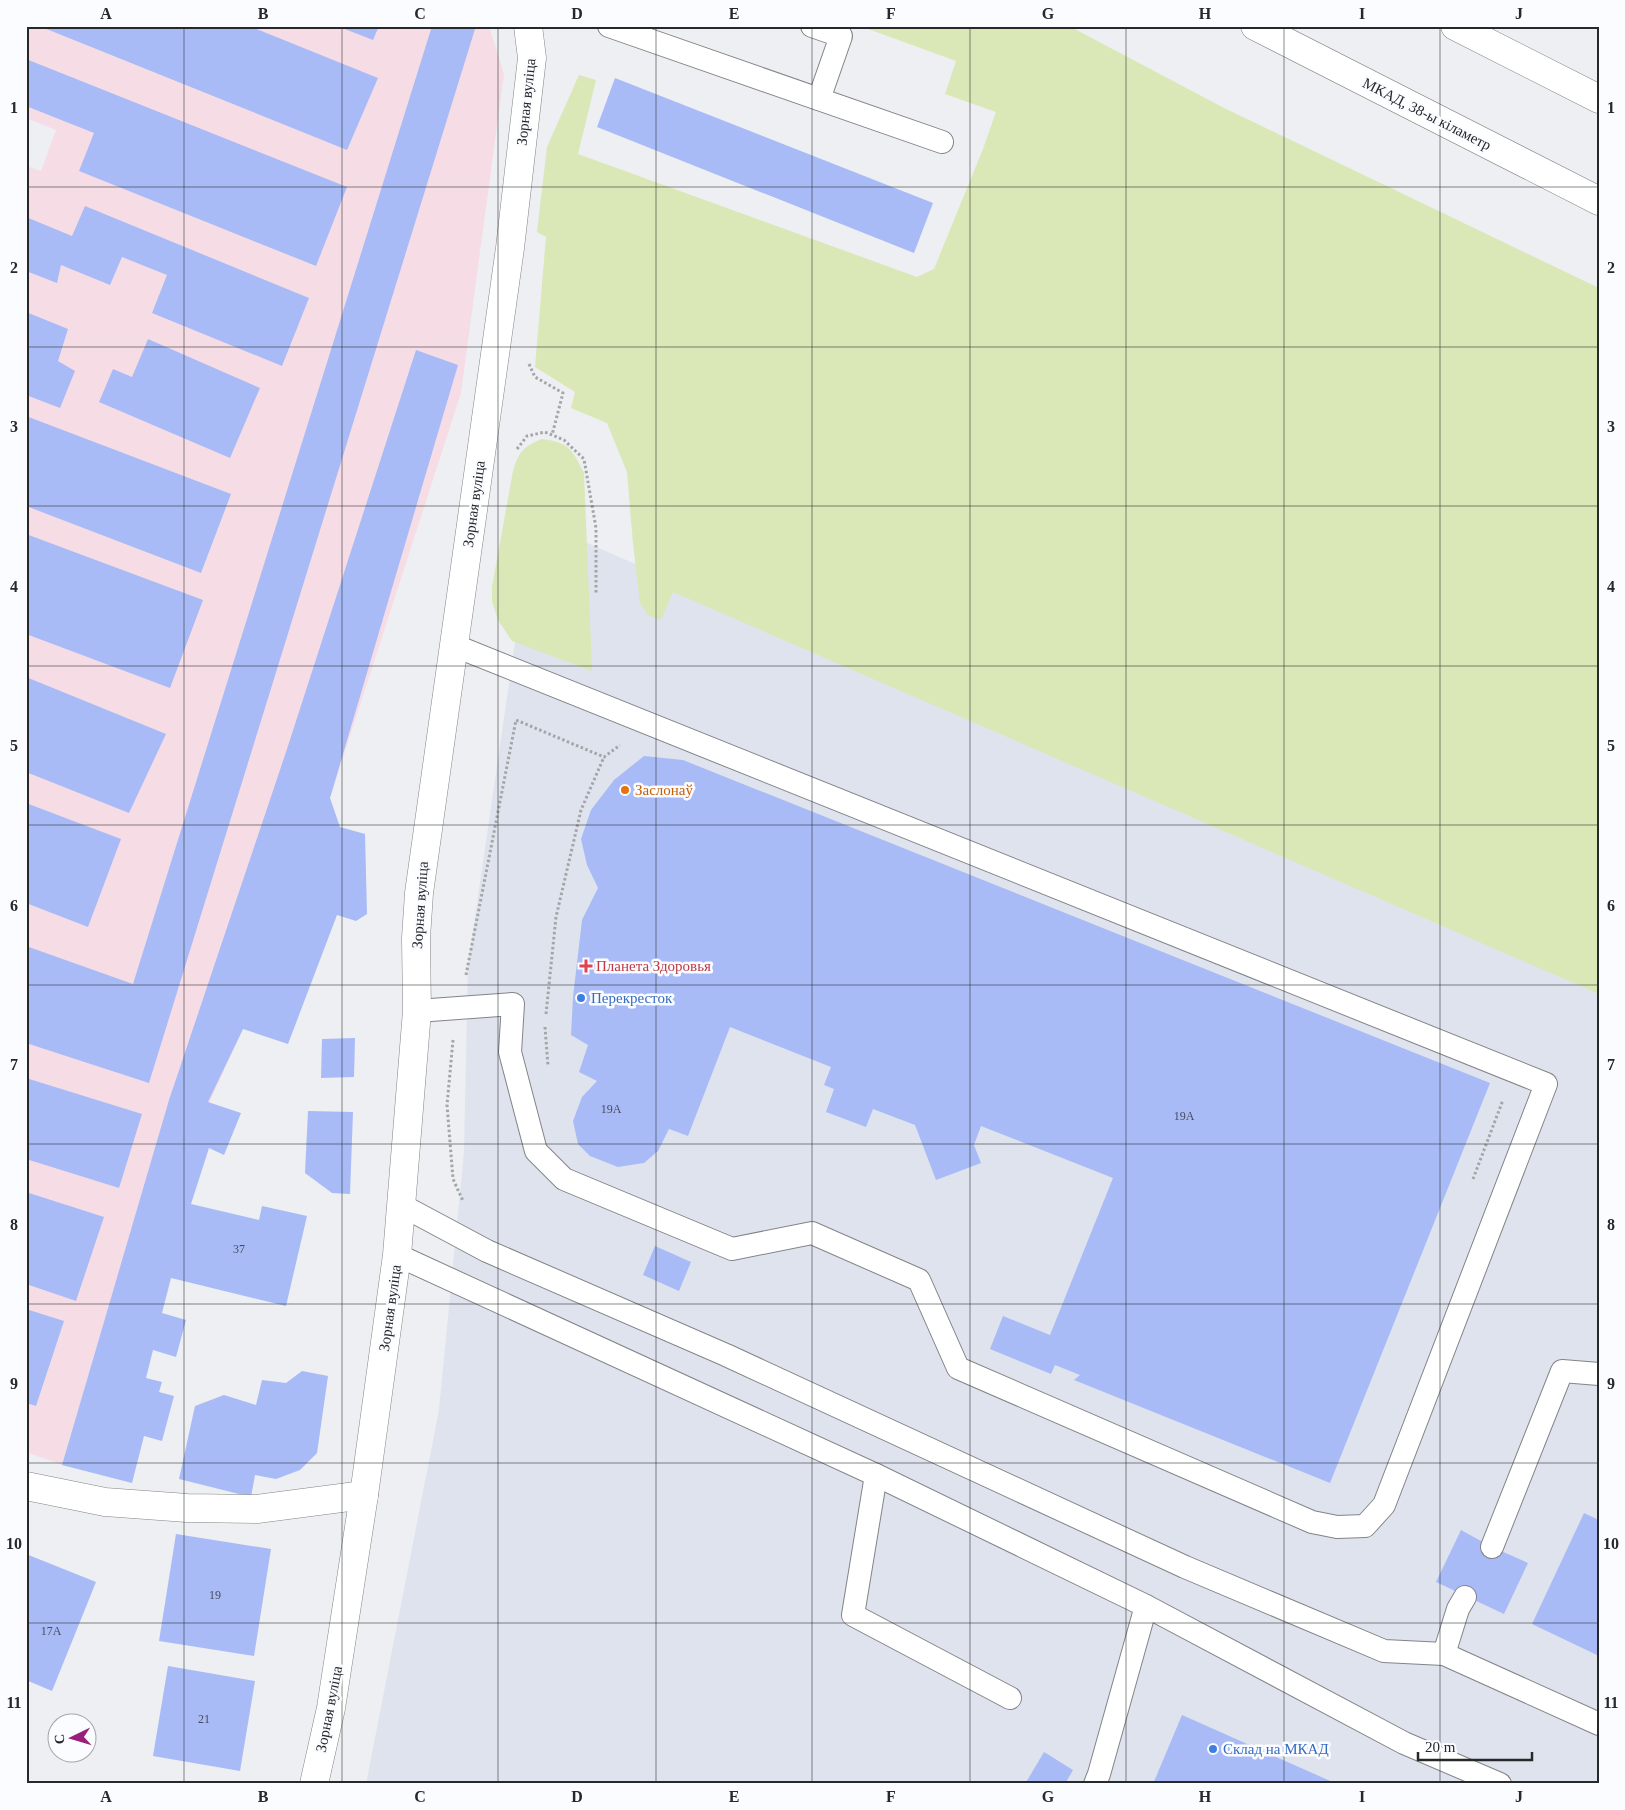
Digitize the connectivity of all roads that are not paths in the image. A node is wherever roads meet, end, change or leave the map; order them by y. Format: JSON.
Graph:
{"nodes":[{"id":1,"x":528,"y":26,"type":"edge"},
{"id":2,"x":609,"y":26,"type":"edge"},
{"id":3,"x":812,"y":26,"type":"edge"},
{"id":4,"x":1255,"y":26,"type":"edge"},
{"id":5,"x":1455,"y":26,"type":"edge"},
{"id":6,"x":819,"y":99,"type":"junction"},
{"id":7,"x":1599,"y":99,"type":"edge"},
{"id":8,"x":942,"y":142,"type":"dead end"},
{"id":9,"x":1599,"y":201,"type":"edge"},
{"id":10,"x":454,"y":645,"type":"junction"},
{"id":11,"x":417,"y":1011,"type":"junction"},
{"id":12,"x":401,"y":1205,"type":"junction"},
{"id":13,"x":397,"y":1255,"type":"junction"},
{"id":14,"x":1599,"y":1374,"type":"edge"},
{"id":15,"x":876,"y":1475,"type":"junction"},
{"id":16,"x":26,"y":1486,"type":"edge"},
{"id":17,"x":364,"y":1495,"type":"junction"},
{"id":18,"x":1492,"y":1547,"type":"dead end"},
{"id":19,"x":1465,"y":1597,"type":"dead end"},
{"id":20,"x":1146,"y":1606,"type":"junction"},
{"id":21,"x":1444,"y":1654,"type":"junction"},
{"id":22,"x":1010,"y":1698,"type":"dead end"},
{"id":23,"x":1599,"y":1724,"type":"edge"},
{"id":24,"x":314,"y":1784,"type":"edge"},
{"id":25,"x":1095,"y":1784,"type":"edge"},
{"id":26,"x":1500,"y":1784,"type":"edge"}],
"edges":[{"from":1,"to":10,"type":"main road","name":"Зорная вуліца"},
{"from":2,"to":6,"type":"lane"},
{"from":3,"to":6,"type":"lane"},
{"from":4,"to":9,"type":"main road","name":"МКАД, 38-ы кіламетр"},
{"from":5,"to":7,"type":"main road"},
{"from":6,"to":8,"type":"lane"},
{"from":10,"to":11,"type":"main road","name":"Зорная вуліца"},
{"from":10,"to":11,"type":"lane"},
{"from":11,"to":12,"type":"main road","name":"Зорная вуліца"},
{"from":12,"to":13,"type":"main road","name":"Зорная вуліца"},
{"from":12,"to":21,"type":"lane"},
{"from":13,"to":15,"type":"lane"},
{"from":13,"to":17,"type":"main road","name":"Зорная вуліца"},
{"from":14,"to":18,"type":"lane"},
{"from":15,"to":20,"type":"lane"},
{"from":15,"to":22,"type":"lane"},
{"from":16,"to":17,"type":"main road"},
{"from":17,"to":24,"type":"main road","name":"Зорная вуліца"},
{"from":19,"to":21,"type":"lane"},
{"from":20,"to":25,"type":"lane"},
{"from":20,"to":26,"type":"lane"},
{"from":21,"to":23,"type":"lane"}]}
